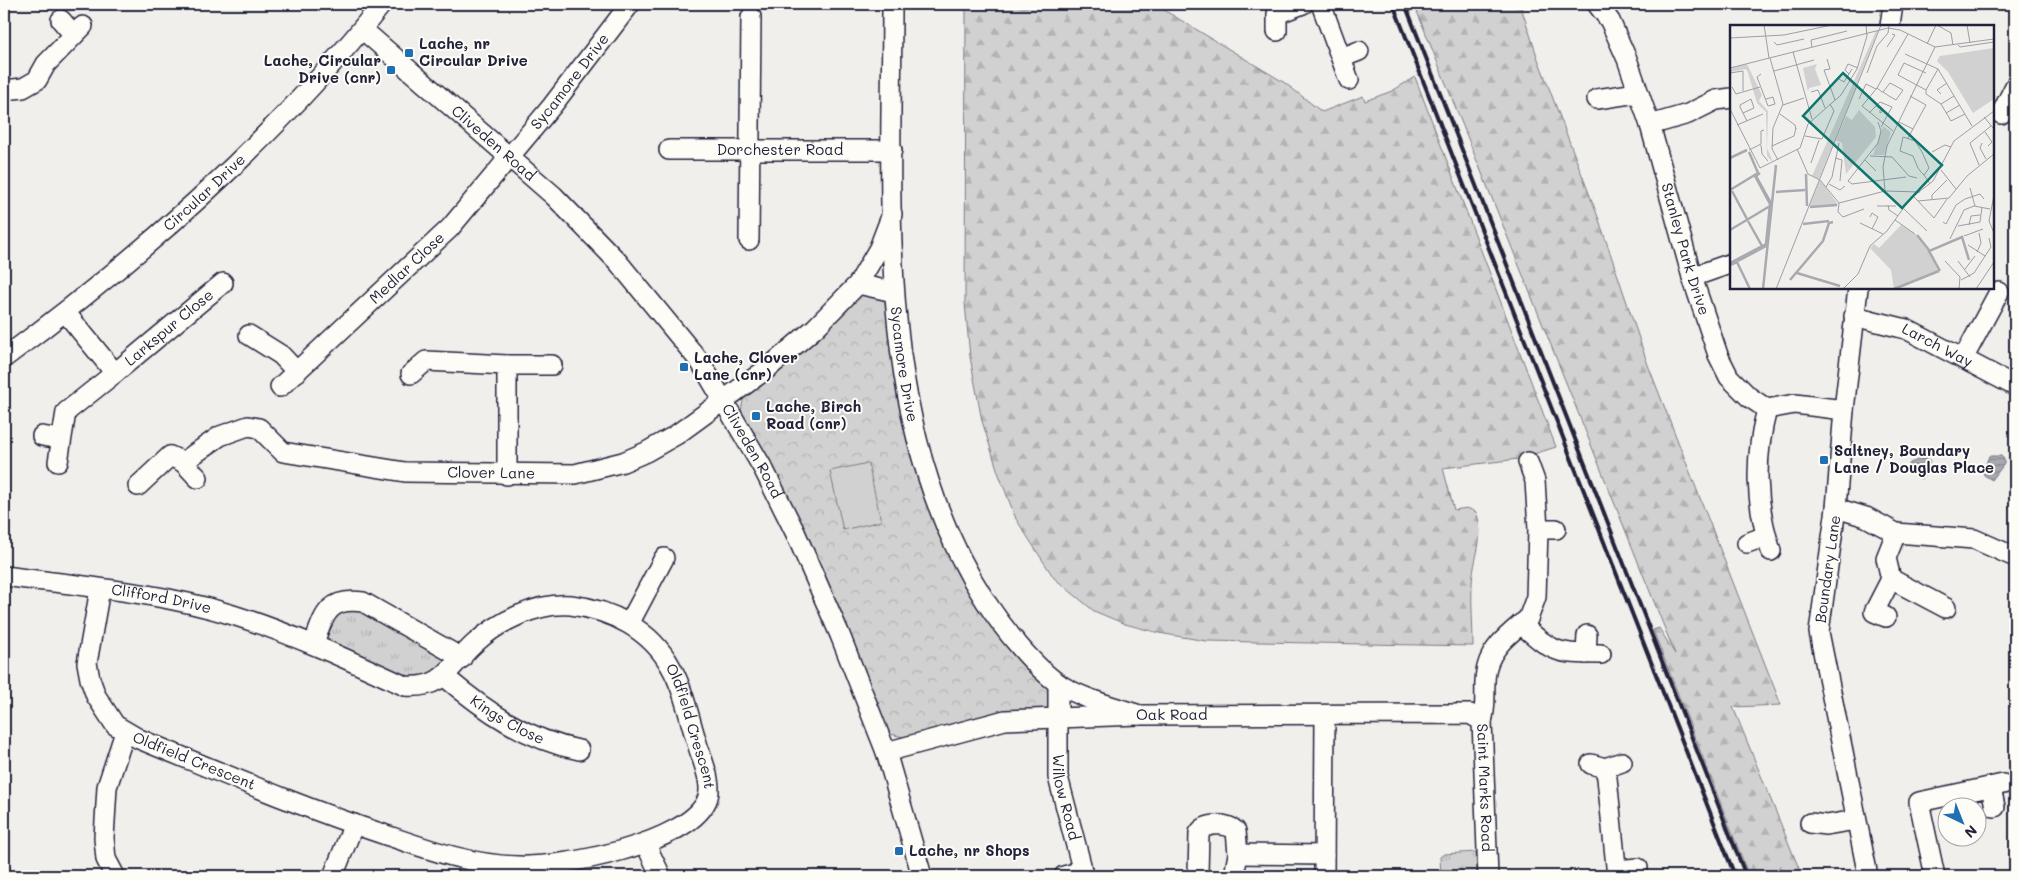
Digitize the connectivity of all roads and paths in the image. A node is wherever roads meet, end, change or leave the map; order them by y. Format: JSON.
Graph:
{"nodes":[{"id":1,"x":382,"y":4,"type":"edge"},
{"id":2,"x":630,"y":4,"type":"edge"},
{"id":3,"x":892,"y":4,"type":"edge"},
{"id":4,"x":1303,"y":4,"type":"edge"},
{"id":5,"x":1321,"y":4,"type":"edge"},
{"id":6,"x":1597,"y":4,"type":"edge"},
{"id":7,"x":1893,"y":4,"type":"edge"},
{"id":8,"x":1274,"y":16,"type":"edge"},
{"id":9,"x":751,"y":17,"type":"dead end"},
{"id":10,"x":61,"y":20,"type":"dead end"},
{"id":11,"x":1890,"y":25,"type":"edge"},
{"id":12,"x":362,"y":29,"type":"junction"},
{"id":13,"x":1359,"y":51,"type":"dead end"},
{"id":14,"x":1341,"y":58,"type":"junction"},
{"id":15,"x":1349,"y":80,"type":"dead end"},
{"id":16,"x":2015,"y":86,"type":"edge"},
{"id":17,"x":4,"y":90,"type":"edge"},
{"id":18,"x":1637,"y":93,"type":"junction"},
{"id":19,"x":1730,"y":98,"type":"edge"},
{"id":20,"x":1597,"y":99,"type":"dead end"},
{"id":21,"x":2003,"y":116,"type":"edge"},
{"id":22,"x":1650,"y":125,"type":"junction"},
{"id":23,"x":669,"y":150,"type":"dead end"},
{"id":24,"x":751,"y":150,"type":"junction"},
{"id":25,"x":892,"y":150,"type":"junction"},
{"id":26,"x":509,"y":157,"type":"junction"},
{"id":27,"x":892,"y":214,"type":"junction"},
{"id":28,"x":749,"y":240,"type":"dead end"},
{"id":29,"x":1730,"y":263,"type":"edge"},
{"id":30,"x":1692,"y":278,"type":"junction"},
{"id":31,"x":223,"y":283,"type":"dead end"},
{"id":32,"x":858,"y":284,"type":"junction"},
{"id":33,"x":1858,"y":289,"type":"edge"},
{"id":34,"x":894,"y":292,"type":"junction"},
{"id":35,"x":2000,"y":293,"type":"edge"},
{"id":36,"x":66,"y":313,"type":"junction"},
{"id":37,"x":1854,"y":316,"type":"junction"},
{"id":38,"x":249,"y":335,"type":"dead end"},
{"id":39,"x":4,"y":358,"type":"edge"},
{"id":40,"x":1963,"y":359,"type":"junction"},
{"id":41,"x":507,"y":365,"type":"junction"},
{"id":42,"x":552,"y":365,"type":"dead end"},
{"id":43,"x":412,"y":367,"type":"dead end"},
{"id":44,"x":115,"y":372,"type":"junction"},
{"id":45,"x":297,"y":372,"type":"junction"},
{"id":46,"x":2015,"y":386,"type":"edge"},
{"id":47,"x":280,"y":387,"type":"dead end"},
{"id":48,"x":725,"y":401,"type":"junction"},
{"id":49,"x":1767,"y":409,"type":"junction"},
{"id":50,"x":1844,"y":410,"type":"junction"},
{"id":51,"x":58,"y":462,"type":"dead end"},
{"id":52,"x":183,"y":462,"type":"junction"},
{"id":53,"x":1528,"y":462,"type":"dead end"},
{"id":54,"x":507,"y":475,"type":"junction"},
{"id":55,"x":198,"y":478,"type":"dead end"},
{"id":56,"x":138,"y":486,"type":"dead end"},
{"id":57,"x":1836,"y":508,"type":"junction"},
{"id":58,"x":1896,"y":533,"type":"junction"},
{"id":59,"x":1747,"y":543,"type":"dead end"},
{"id":60,"x":2015,"y":557,"type":"edge"},
{"id":61,"x":664,"y":558,"type":"dead end"},
{"id":62,"x":4,"y":576,"type":"edge"},
{"id":63,"x":1891,"y":580,"type":"junction"},
{"id":64,"x":100,"y":589,"type":"junction"},
{"id":65,"x":1940,"y":599,"type":"dead end"},
{"id":66,"x":1886,"y":617,"type":"dead end"},
{"id":67,"x":630,"y":622,"type":"junction"},
{"id":68,"x":1521,"y":624,"type":"junction"},
{"id":69,"x":1587,"y":635,"type":"dead end"},
{"id":70,"x":314,"y":643,"type":"junction"},
{"id":71,"x":462,"y":658,"type":"junction"},
{"id":72,"x":445,"y":677,"type":"junction"},
{"id":73,"x":390,"y":679,"type":"joint"},
{"id":74,"x":1058,"y":683,"type":"junction"},
{"id":75,"x":1463,"y":713,"type":"joint"},
{"id":76,"x":1139,"y":714,"type":"junction"},
{"id":77,"x":1325,"y":715,"type":"junction"},
{"id":78,"x":1057,"y":716,"type":"junction"},
{"id":79,"x":1482,"y":721,"type":"junction"},
{"id":80,"x":124,"y":732,"type":"junction"},
{"id":81,"x":579,"y":750,"type":"dead end"},
{"id":82,"x":886,"y":752,"type":"junction"},
{"id":83,"x":1606,"y":765,"type":"dead end"},
{"id":84,"x":1995,"y":807,"type":"dead end"},
{"id":85,"x":1856,"y":820,"type":"junction"},
{"id":86,"x":354,"y":824,"type":"junction"},
{"id":87,"x":1820,"y":830,"type":"dead end"},
{"id":88,"x":645,"y":843,"type":"junction"},
{"id":89,"x":1238,"y":854,"type":"junction"},
{"id":90,"x":1324,"y":855,"type":"junction"},
{"id":91,"x":1638,"y":868,"type":"dead end"},
{"id":92,"x":1617,"y":873,"type":"edge"},
{"id":93,"x":1083,"y":874,"type":"edge"},
{"id":94,"x":115,"y":876,"type":"edge"},
{"id":95,"x":333,"y":876,"type":"edge"},
{"id":96,"x":661,"y":876,"type":"edge"},
{"id":97,"x":922,"y":876,"type":"edge"},
{"id":98,"x":1064,"y":876,"type":"edge"},
{"id":99,"x":1200,"y":876,"type":"edge"},
{"id":100,"x":1234,"y":876,"type":"edge"},
{"id":101,"x":1324,"y":876,"type":"edge"},
{"id":102,"x":1488,"y":876,"type":"edge"},
{"id":103,"x":1868,"y":876,"type":"edge"},
{"id":104,"x":1935,"y":876,"type":"edge"}],
"edges":[{"from":1,"to":12,"type":"street","name":"Circular Drive"},
{"from":2,"to":26,"type":"street","name":"Sycamore Drive"},
{"from":3,"to":25,"type":"street","name":"Sycamore Drive"},
{"from":4,"to":8,"type":"street"},
{"from":5,"to":14,"type":"street"},
{"from":6,"to":18,"type":"street","name":"Stanley Park Drive"},
{"from":7,"to":11,"type":"street"},
{"from":9,"to":24,"type":"street"},
{"from":10,"to":17,"type":"street"},
{"from":12,"to":26,"type":"street","name":"Cliveden Road"},
{"from":12,"to":36,"type":"street","name":"Circular Drive"},
{"from":13,"to":14,"type":"street"},
{"from":14,"to":15,"type":"street"},
{"from":16,"to":21,"type":"street"},
{"from":18,"to":20,"type":"street"},
{"from":18,"to":22,"type":"street","name":"Stanley Park Drive"},
{"from":19,"to":22,"type":"street"},
{"from":22,"to":30,"type":"street","name":"Stanley Park Drive"},
{"from":23,"to":24,"type":"street","name":"Dorchester Road"},
{"from":24,"to":25,"type":"street","name":"Dorchester Road"},
{"from":24,"to":28,"type":"street"},
{"from":25,"to":27,"type":"street","name":"Sycamore Drive"},
{"from":26,"to":45,"type":"street","name":"Medlar Close"},
{"from":26,"to":48,"type":"street","name":"Cliveden Road"},
{"from":27,"to":32,"type":"street","name":"Clover Lane"},
{"from":27,"to":34,"type":"street","name":"Sycamore Drive"},
{"from":29,"to":30,"type":"street"},
{"from":30,"to":49,"type":"street","name":"Stanley Park Drive"},
{"from":31,"to":44,"type":"street","name":"Larkspur Close"},
{"from":32,"to":34,"type":"street"},
{"from":32,"to":48,"type":"street","name":"Clover Lane"},
{"from":33,"to":37,"type":"street","name":"Boundary Lane"},
{"from":34,"to":74,"type":"street","name":"Sycamore Drive"},
{"from":35,"to":40,"type":"street"},
{"from":36,"to":39,"type":"street","name":"Circular Drive"},
{"from":36,"to":44,"type":"street","name":"Larkspur Close"},
{"from":37,"to":40,"type":"street","name":"Larch Way"},
{"from":37,"to":50,"type":"street","name":"Boundary Lane"},
{"from":38,"to":45,"type":"street"},
{"from":40,"to":46,"type":"street","name":"Larch Way"},
{"from":41,"to":42,"type":"street"},
{"from":41,"to":43,"type":"street"},
{"from":41,"to":54,"type":"street"},
{"from":44,"to":51,"type":"street","name":"Larkspur Close"},
{"from":45,"to":47,"type":"street","name":"Medlar Close"},
{"from":48,"to":54,"type":"street","name":"Clover Lane"},
{"from":48,"to":82,"type":"street","name":"Cliveden Road"},
{"from":49,"to":50,"type":"street"},
{"from":49,"to":59,"type":"street"},
{"from":50,"to":57,"type":"street","name":"Boundary Lane"},
{"from":52,"to":54,"type":"street","name":"Clover Lane"},
{"from":52,"to":55,"type":"street"},
{"from":52,"to":56,"type":"street"},
{"from":53,"to":68,"type":"street"},
{"from":57,"to":58,"type":"street"},
{"from":57,"to":85,"type":"street","name":"Boundary Lane"},
{"from":58,"to":60,"type":"street"},
{"from":58,"to":63,"type":"street"},
{"from":61,"to":67,"type":"street"},
{"from":62,"to":64,"type":"street","name":"Clifford Drive"},
{"from":63,"to":65,"type":"street"},
{"from":63,"to":66,"type":"street"},
{"from":64,"to":70,"type":"street","name":"Clifford Drive"},
{"from":64,"to":80,"type":"street","name":"Oldfield Crescent"},
{"from":67,"to":71,"type":"street","name":"Oldfield Crescent"},
{"from":67,"to":88,"type":"street","name":"Oldfield Crescent"},
{"from":68,"to":69,"type":"street"},
{"from":68,"to":79,"type":"street"},
{"from":70,"to":71,"type":"street"},
{"from":70,"to":73,"type":"street","name":"Clifford Drive"},
{"from":71,"to":72,"type":"street","name":"Oldfield Crescent"},
{"from":72,"to":73,"type":"street","name":"Oldfield Crescent"},
{"from":72,"to":81,"type":"street","name":"Kings Close"},
{"from":74,"to":76,"type":"street","name":"Sycamore Drive"},
{"from":74,"to":78,"type":"street"},
{"from":75,"to":77,"type":"street","name":"Oak Road"},
{"from":75,"to":79,"type":"street","name":"Saint Marks Road"},
{"from":76,"to":77,"type":"street","name":"Oak Road"},
{"from":76,"to":78,"type":"street","name":"Oak Road"},
{"from":77,"to":90,"type":"street"},
{"from":78,"to":82,"type":"street","name":"Oak Road"},
{"from":78,"to":93,"type":"street","name":"Willow Road"},
{"from":79,"to":102,"type":"street","name":"Saint Marks Road"},
{"from":80,"to":86,"type":"street","name":"Oldfield Crescent"},
{"from":80,"to":94,"type":"street"},
{"from":82,"to":97,"type":"street","name":"Cliveden Road"},
{"from":83,"to":92,"type":"street"},
{"from":84,"to":104,"type":"street"},
{"from":85,"to":87,"type":"street"},
{"from":85,"to":103,"type":"street","name":"Boundary Lane"},
{"from":86,"to":88,"type":"street","name":"Oldfield Crescent"},
{"from":86,"to":95,"type":"street"},
{"from":88,"to":96,"type":"street"},
{"from":89,"to":90,"type":"street"},
{"from":89,"to":99,"type":"street"},
{"from":89,"to":100,"type":"street"},
{"from":90,"to":101,"type":"street"},
{"from":91,"to":92,"type":"street"},
{"from":93,"to":98,"type":"street"}]}
